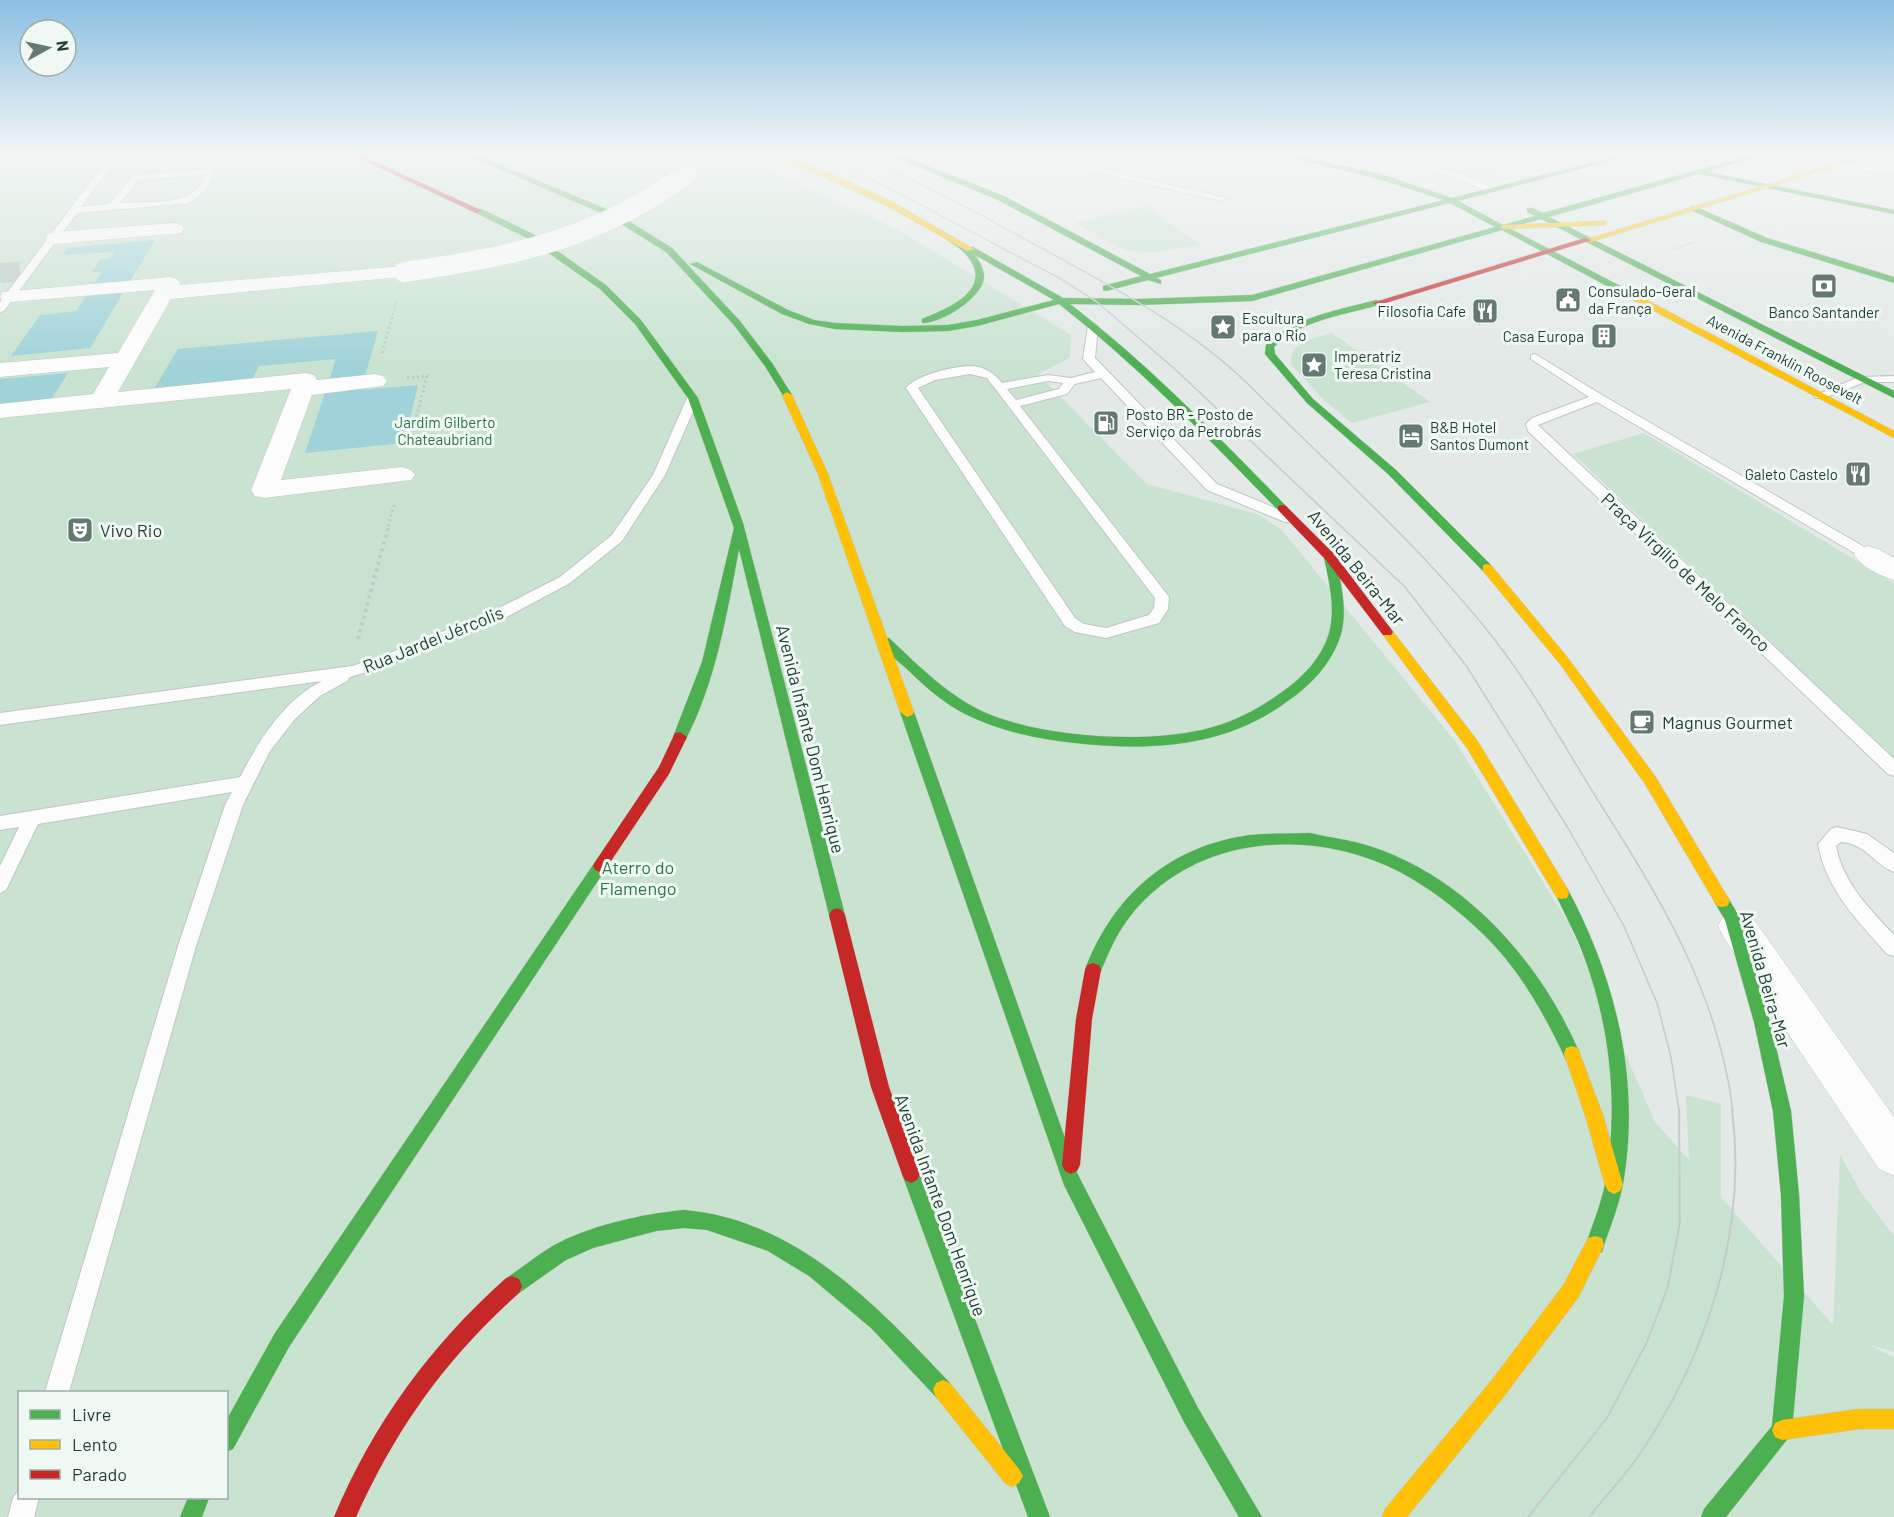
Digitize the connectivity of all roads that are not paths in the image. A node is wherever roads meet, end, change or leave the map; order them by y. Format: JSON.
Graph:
{"nodes":[{"id":1,"x":65,"y":223,"type":"edge"},
{"id":2,"x":503,"y":223,"type":"edge"},
{"id":3,"x":610,"y":223,"type":"edge"},
{"id":4,"x":625,"y":223,"type":"edge"},
{"id":5,"x":924,"y":223,"type":"edge"},
{"id":6,"x":1046,"y":223,"type":"edge"},
{"id":7,"x":1365,"y":223,"type":"edge"},
{"id":8,"x":1495,"y":223,"type":"edge"},
{"id":9,"x":1518,"y":223,"type":"edge"},
{"id":10,"x":1555,"y":223,"type":"edge"},
{"id":11,"x":1601,"y":223,"type":"edge"},
{"id":12,"x":1646,"y":223,"type":"edge"},
{"id":13,"x":1726,"y":223,"type":"edge"},
{"id":14,"x":1559,"y":225,"type":"junction"},
{"id":15,"x":1503,"y":227,"type":"junction"},
{"id":16,"x":174,"y":229,"type":"dead end"},
{"id":17,"x":949,"y":237,"type":"junction"},
{"id":18,"x":55,"y":238,"type":"junction"},
{"id":19,"x":1589,"y":240,"type":"junction"},
{"id":20,"x":669,"y":250,"type":"junction"},
{"id":21,"x":1549,"y":252,"type":"junction"},
{"id":22,"x":1149,"y":279,"type":"junction"},
{"id":23,"x":1894,"y":280,"type":"edge"},
{"id":24,"x":164,"y":293,"type":"junction"},
{"id":25,"x":1252,"y":298,"type":"junction"},
{"id":26,"x":1061,"y":301,"type":"junction"},
{"id":27,"x":5,"y":303,"type":"edge"},
{"id":28,"x":1093,"y":326,"type":"junction"},
{"id":29,"x":902,"y":329,"type":"junction"},
{"id":30,"x":1535,"y":357,"type":"dead end"},
{"id":31,"x":125,"y":359,"type":"junction"},
{"id":32,"x":0,"y":370,"type":"edge"},
{"id":33,"x":1102,"y":374,"type":"junction"},
{"id":34,"x":1863,"y":379,"type":"junction"},
{"id":35,"x":1894,"y":379,"type":"edge"},
{"id":36,"x":1071,"y":381,"type":"junction"},
{"id":37,"x":371,"y":382,"type":"road end"},
{"id":38,"x":999,"y":387,"type":"junction"},
{"id":39,"x":314,"y":388,"type":"junction"},
{"id":40,"x":1894,"y":395,"type":"edge"},
{"id":41,"x":1820,"y":396,"type":"junction"},
{"id":42,"x":693,"y":398,"type":"junction"},
{"id":43,"x":1598,"y":398,"type":"junction"},
{"id":44,"x":101,"y":401,"type":"junction"},
{"id":45,"x":1013,"y":404,"type":"junction"},
{"id":46,"x":0,"y":411,"type":"edge"},
{"id":47,"x":1894,"y":435,"type":"edge"},
{"id":48,"x":402,"y":475,"type":"road end"},
{"id":49,"x":1298,"y":522,"type":"junction"},
{"id":50,"x":738,"y":523,"type":"junction"},
{"id":51,"x":1894,"y":543,"type":"edge"},
{"id":52,"x":1868,"y":555,"type":"junction"},
{"id":53,"x":1330,"y":556,"type":"junction"},
{"id":54,"x":1894,"y":571,"type":"edge"},
{"id":55,"x":880,"y":636,"type":"junction"},
{"id":56,"x":353,"y":671,"type":"junction"},
{"id":57,"x":0,"y":719,"type":"edge"},
{"id":58,"x":1894,"y":769,"type":"edge"},
{"id":59,"x":245,"y":783,"type":"junction"},
{"id":60,"x":32,"y":818,"type":"junction"},
{"id":61,"x":0,"y":823,"type":"edge"},
{"id":62,"x":1894,"y":864,"type":"edge"},
{"id":63,"x":0,"y":885,"type":"edge"},
{"id":64,"x":1732,"y":918,"type":"junction"},
{"id":65,"x":1894,"y":948,"type":"edge"},
{"id":66,"x":1894,"y":1154,"type":"edge"},
{"id":67,"x":1070,"y":1179,"type":"junction"},
{"id":68,"x":1614,"y":1185,"type":"junction"},
{"id":69,"x":57,"y":1391,"type":"edge"},
{"id":70,"x":1894,"y":1419,"type":"edge"},
{"id":71,"x":1782,"y":1430,"type":"junction"},
{"id":72,"x":228,"y":1438,"type":"edge"},
{"id":73,"x":1030,"y":1498,"type":"junction"},
{"id":74,"x":26,"y":1499,"type":"edge"},
{"id":75,"x":197,"y":1499,"type":"edge"},
{"id":76,"x":21,"y":1517,"type":"edge"},
{"id":77,"x":191,"y":1517,"type":"edge"},
{"id":78,"x":345,"y":1517,"type":"edge"},
{"id":79,"x":1039,"y":1517,"type":"edge"},
{"id":80,"x":1251,"y":1517,"type":"edge"},
{"id":81,"x":1393,"y":1517,"type":"edge"},
{"id":82,"x":1712,"y":1517,"type":"edge"}],
"edges":[{"from":1,"to":18,"type":"lane"},
{"from":2,"to":42,"type":"main road","name":"Avenida Infante Dom Henrique"},
{"from":3,"to":24,"type":"street","bridge":true},
{"from":4,"to":20,"type":"main road"},
{"from":5,"to":17,"type":"main road","name":"Avenida Beira-Mar"},
{"from":6,"to":22,"type":"main road"},
{"from":7,"to":22,"type":"main road"},
{"from":8,"to":15,"type":"main road","name":"Avenida Franklin Roosevelt"},
{"from":9,"to":15,"type":"main road"},
{"from":10,"to":14,"type":"main road","name":"Avenida Franklin Roosevelt"},
{"from":11,"to":14,"type":"main road"},
{"from":12,"to":19,"type":"main road"},
{"from":13,"to":23,"type":"main road"},
{"from":14,"to":15,"type":"main road"},
{"from":14,"to":19,"type":"main road","name":"Avenida Franklin Roosevelt"},
{"from":15,"to":21,"type":"main road","name":"Avenida Franklin Roosevelt"},
{"from":15,"to":25,"type":"main road"},
{"from":16,"to":18,"type":"street"},
{"from":17,"to":26,"type":"main road","name":"Avenida Beira-Mar"},
{"from":17,"to":29,"type":"main road"},
{"from":18,"to":27,"type":"lane"},
{"from":19,"to":21,"type":"main road"},
{"from":19,"to":34,"type":"main road","name":"Avenida Franklin Roosevelt"},
{"from":20,"to":29,"type":"main road"},
{"from":20,"to":55,"type":"main road"},
{"from":21,"to":41,"type":"main road","name":"Avenida Franklin Roosevelt"},
{"from":21,"to":64,"type":"main road","name":"Avenida Beira-Mar"},
{"from":22,"to":25,"type":"main road"},
{"from":22,"to":26,"type":"main road"},
{"from":24,"to":27,"type":"street"},
{"from":24,"to":31,"type":"street"},
{"from":25,"to":26,"type":"main road"},
{"from":26,"to":28,"type":"main road","name":"Avenida Beira-Mar"},
{"from":26,"to":29,"type":"main road"},
{"from":28,"to":33,"type":"lane"},
{"from":28,"to":49,"type":"main road","name":"Avenida Beira-Mar"},
{"from":30,"to":43,"type":"lane"},
{"from":31,"to":32,"type":"street"},
{"from":31,"to":44,"type":"street"},
{"from":33,"to":36,"type":"lane"},
{"from":33,"to":49,"type":"lane"},
{"from":34,"to":35,"type":"lane"},
{"from":34,"to":40,"type":"main road","name":"Avenida Franklin Roosevelt"},
{"from":34,"to":41,"type":"lane"},
{"from":36,"to":38,"type":"lane"},
{"from":36,"to":45,"type":"lane"},
{"from":37,"to":39,"type":"street"},
{"from":38,"to":45,"type":"lane"},
{"from":38,"to":45,"type":"lane"},
{"from":39,"to":44,"type":"street"},
{"from":39,"to":48,"type":"street"},
{"from":41,"to":47,"type":"main road","name":"Avenida Franklin Roosevelt"},
{"from":42,"to":50,"type":"main road","name":"Avenida Infante Dom Henrique"},
{"from":42,"to":56,"type":"lane","name":"Rua Jardel Jércolis"},
{"from":43,"to":52,"type":"lane"},
{"from":43,"to":58,"type":"lane","name":"Praça Virgílio de Melo Franco"},
{"from":44,"to":46,"type":"street"},
{"from":49,"to":53,"type":"main road","name":"Avenida Beira-Mar"},
{"from":50,"to":72,"type":"main road"},
{"from":50,"to":73,"type":"main road","name":"Avenida Infante Dom Henrique"},
{"from":51,"to":52,"type":"street"},
{"from":52,"to":54,"type":"street"},
{"from":53,"to":55,"type":"main road"},
{"from":53,"to":68,"type":"main road","name":"Avenida Beira-Mar"},
{"from":55,"to":67,"type":"main road"},
{"from":56,"to":57,"type":"lane","name":"Rua Jardel Jércolis"},
{"from":56,"to":59,"type":"lane"},
{"from":59,"to":60,"type":"lane"},
{"from":59,"to":69,"type":"lane"},
{"from":60,"to":61,"type":"lane"},
{"from":60,"to":63,"type":"lane"},
{"from":62,"to":65,"type":"lane"},
{"from":64,"to":66,"type":"street"},
{"from":64,"to":71,"type":"main road","name":"Avenida Beira-Mar"},
{"from":67,"to":68,"type":"main road"},
{"from":67,"to":80,"type":"main road"},
{"from":68,"to":81,"type":"main road","name":"Avenida Beira-Mar"},
{"from":70,"to":71,"type":"main road"},
{"from":71,"to":82,"type":"main road"},
{"from":73,"to":78,"type":"main road"},
{"from":73,"to":79,"type":"main road"},
{"from":74,"to":76,"type":"lane"},
{"from":75,"to":77,"type":"main road"}]}
